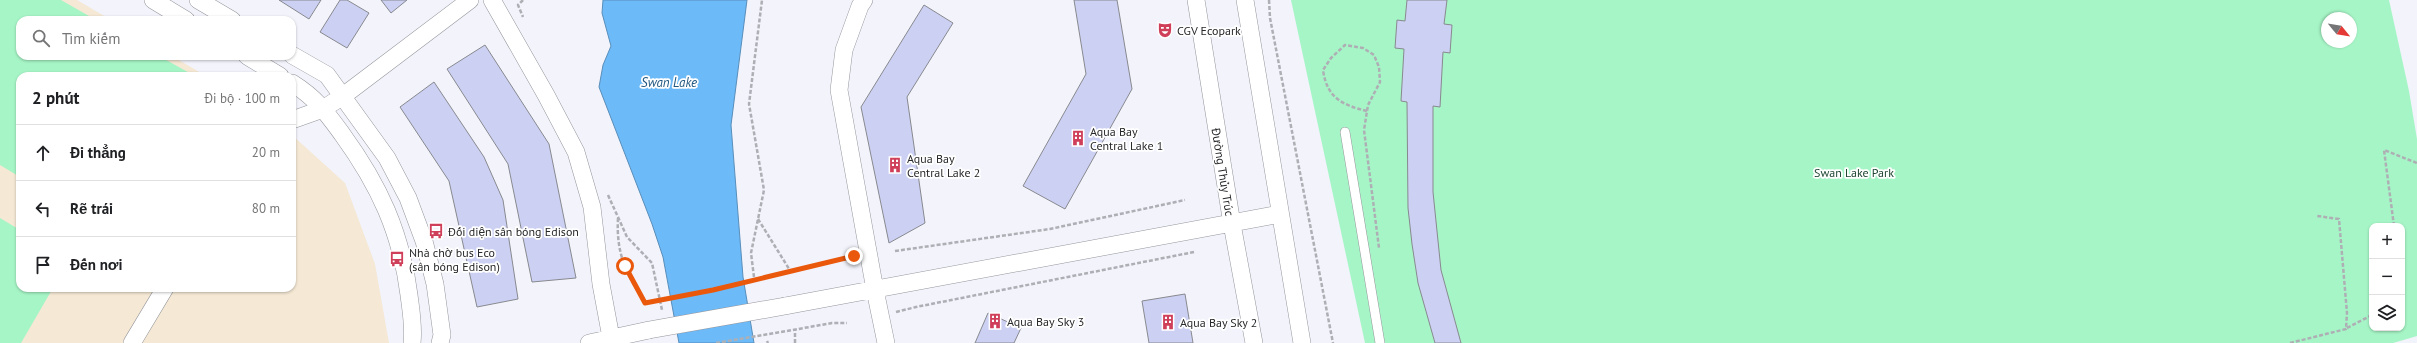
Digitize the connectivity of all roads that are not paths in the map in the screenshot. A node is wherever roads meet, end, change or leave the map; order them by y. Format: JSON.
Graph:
{"nodes":[{"id":1,"x":152,"y":0,"type":"edge"},
{"id":2,"x":189,"y":0,"type":"edge"},
{"id":3,"x":198,"y":0,"type":"edge"},
{"id":4,"x":470,"y":0,"type":"edge"},
{"id":5,"x":492,"y":0,"type":"edge"},
{"id":6,"x":864,"y":0,"type":"edge"},
{"id":7,"x":1196,"y":0,"type":"edge"},
{"id":8,"x":1245,"y":0,"type":"edge"},
{"id":9,"x":180,"y":16,"type":"edge"},
{"id":10,"x":184,"y":16,"type":"edge"},
{"id":11,"x":225,"y":16,"type":"edge"},
{"id":12,"x":296,"y":57,"type":"edge"},
{"id":13,"x":254,"y":60,"type":"edge"},
{"id":14,"x":273,"y":72,"type":"edge"},
{"id":15,"x":296,"y":85,"type":"edge"},
{"id":16,"x":343,"y":96,"type":"junction"},
{"id":17,"x":323,"y":109,"type":"junction"},
{"id":18,"x":296,"y":119,"type":"edge"},
{"id":19,"x":1345,"y":132,"type":"dead end"},
{"id":20,"x":1280,"y":214,"type":"junction"},
{"id":21,"x":1232,"y":224,"type":"junction"},
{"id":22,"x":875,"y":290,"type":"junction"},
{"id":23,"x":163,"y":292,"type":"edge"},
{"id":24,"x":612,"y":341,"type":"edge"},
{"id":25,"x":132,"y":343,"type":"edge"},
{"id":26,"x":412,"y":343,"type":"edge"},
{"id":27,"x":440,"y":343,"type":"edge"},
{"id":28,"x":589,"y":343,"type":"edge"},
{"id":29,"x":886,"y":343,"type":"edge"},
{"id":30,"x":1254,"y":343,"type":"edge"},
{"id":31,"x":1302,"y":343,"type":"edge"},
{"id":32,"x":1380,"y":343,"type":"edge"}],
"edges":[{"from":1,"to":9,"type":"street"},
{"from":2,"to":10,"type":"street"},
{"from":3,"to":11,"type":"street"},
{"from":4,"to":16,"type":"street"},
{"from":5,"to":24,"type":"street"},
{"from":6,"to":22,"type":"street"},
{"from":7,"to":21,"type":"street","name":"Đường Thủy Trúc"},
{"from":8,"to":20,"type":"street"},
{"from":12,"to":16,"type":"street"},
{"from":13,"to":14,"type":"street"},
{"from":15,"to":17,"type":"street"},
{"from":16,"to":17,"type":"street"},
{"from":16,"to":27,"type":"street"},
{"from":17,"to":18,"type":"street"},
{"from":17,"to":26,"type":"street"},
{"from":19,"to":32,"type":"lane"},
{"from":20,"to":21,"type":"street"},
{"from":20,"to":31,"type":"street"},
{"from":21,"to":22,"type":"street"},
{"from":21,"to":30,"type":"street","name":"Đường Thủy Trúc"},
{"from":22,"to":24,"type":"street","bridge":true},
{"from":22,"to":29,"type":"street"},
{"from":23,"to":25,"type":"street"},
{"from":24,"to":28,"type":"street"}]}
